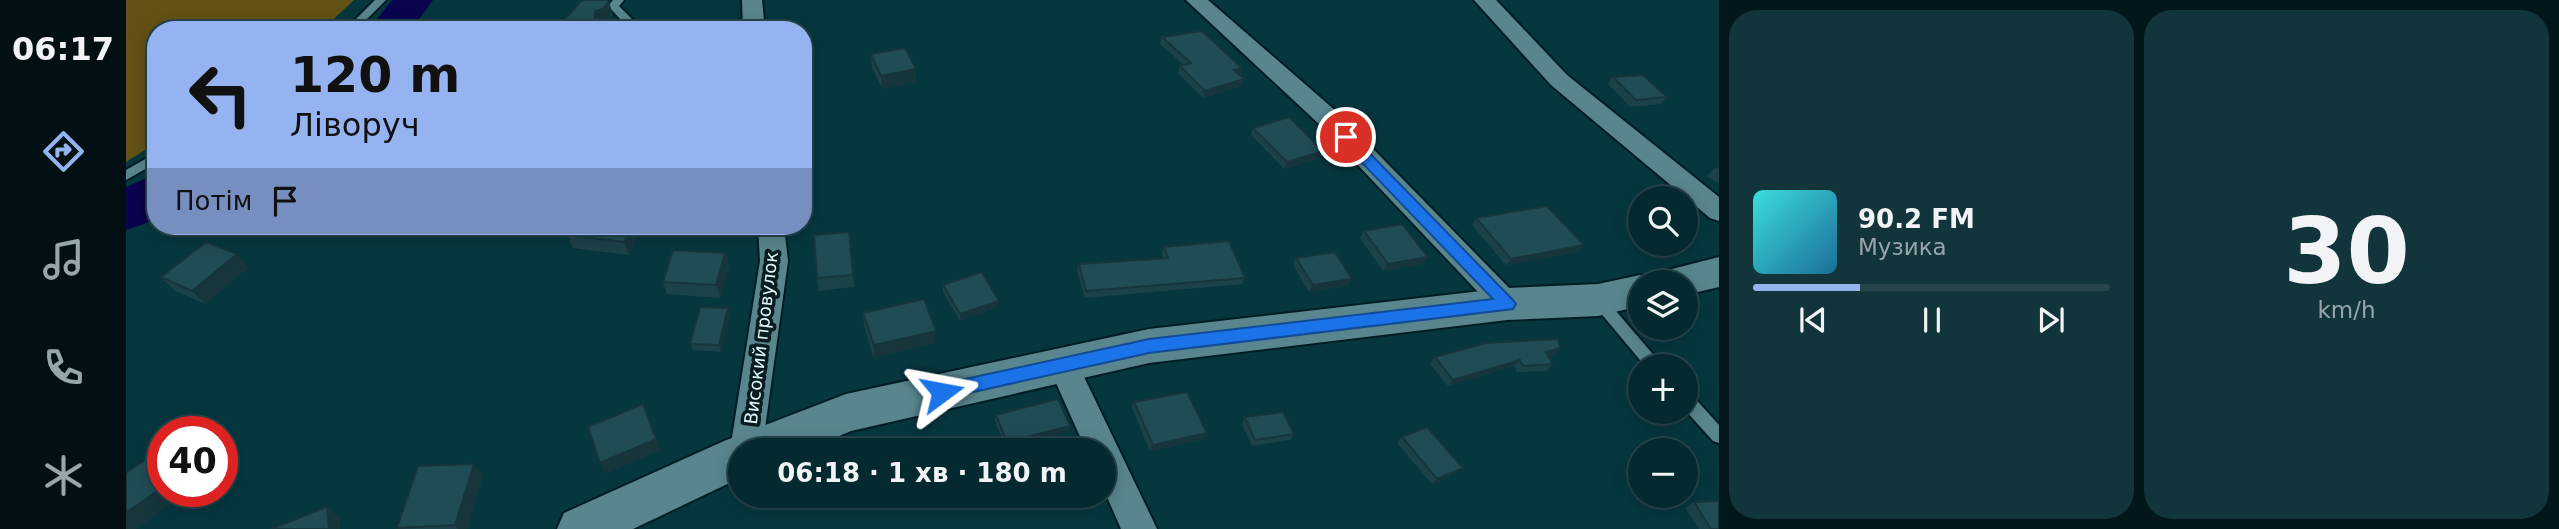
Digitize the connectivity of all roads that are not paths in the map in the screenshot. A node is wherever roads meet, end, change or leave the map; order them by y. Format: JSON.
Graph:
{"nodes":[{"id":1,"x":381,"y":0,"type":"edge"},
{"id":2,"x":619,"y":0,"type":"edge"},
{"id":3,"x":752,"y":0,"type":"edge"},
{"id":4,"x":1196,"y":0,"type":"edge"},
{"id":5,"x":1483,"y":0,"type":"edge"},
{"id":6,"x":359,"y":21,"type":"edge"},
{"id":7,"x":628,"y":21,"type":"edge"},
{"id":8,"x":753,"y":21,"type":"edge"},
{"id":9,"x":147,"y":163,"type":"edge"},
{"id":10,"x":126,"y":176,"type":"edge"},
{"id":11,"x":1719,"y":211,"type":"edge"},
{"id":12,"x":772,"y":235,"type":"edge"},
{"id":13,"x":1719,"y":272,"type":"edge"},
{"id":14,"x":1698,"y":277,"type":"edge"},
{"id":15,"x":1628,"y":293,"type":"edge"},
{"id":16,"x":1598,"y":300,"type":"junction"},
{"id":17,"x":1507,"y":304,"type":"junction"},
{"id":18,"x":1645,"y":354,"type":"edge"},
{"id":19,"x":1063,"y":365,"type":"junction"},
{"id":20,"x":1698,"y":413,"type":"edge"},
{"id":21,"x":1719,"y":436,"type":"edge"},
{"id":22,"x":748,"y":438,"type":"edge"},
{"id":23,"x":785,"y":438,"type":"edge"},
{"id":24,"x":1098,"y":438,"type":"edge"},
{"id":25,"x":728,"y":462,"type":"edge"},
{"id":26,"x":1116,"y":478,"type":"edge"},
{"id":27,"x":581,"y":529,"type":"edge"},
{"id":28,"x":1139,"y":529,"type":"edge"}],
"edges":[{"from":1,"to":6,"type":"lane"},
{"from":2,"to":7,"type":"lane"},
{"from":3,"to":8,"type":"street"},
{"from":4,"to":17,"type":"street"},
{"from":5,"to":11,"type":"street"},
{"from":9,"to":10,"type":"lane"},
{"from":12,"to":22,"type":"street","name":"Високий провулок"},
{"from":13,"to":14,"type":"street"},
{"from":15,"to":16,"type":"street"},
{"from":16,"to":17,"type":"street"},
{"from":16,"to":18,"type":"lane"},
{"from":17,"to":19,"type":"street"},
{"from":19,"to":23,"type":"street"},
{"from":19,"to":24,"type":"street"},
{"from":20,"to":21,"type":"lane"},
{"from":25,"to":27,"type":"street"},
{"from":26,"to":28,"type":"street"}]}
